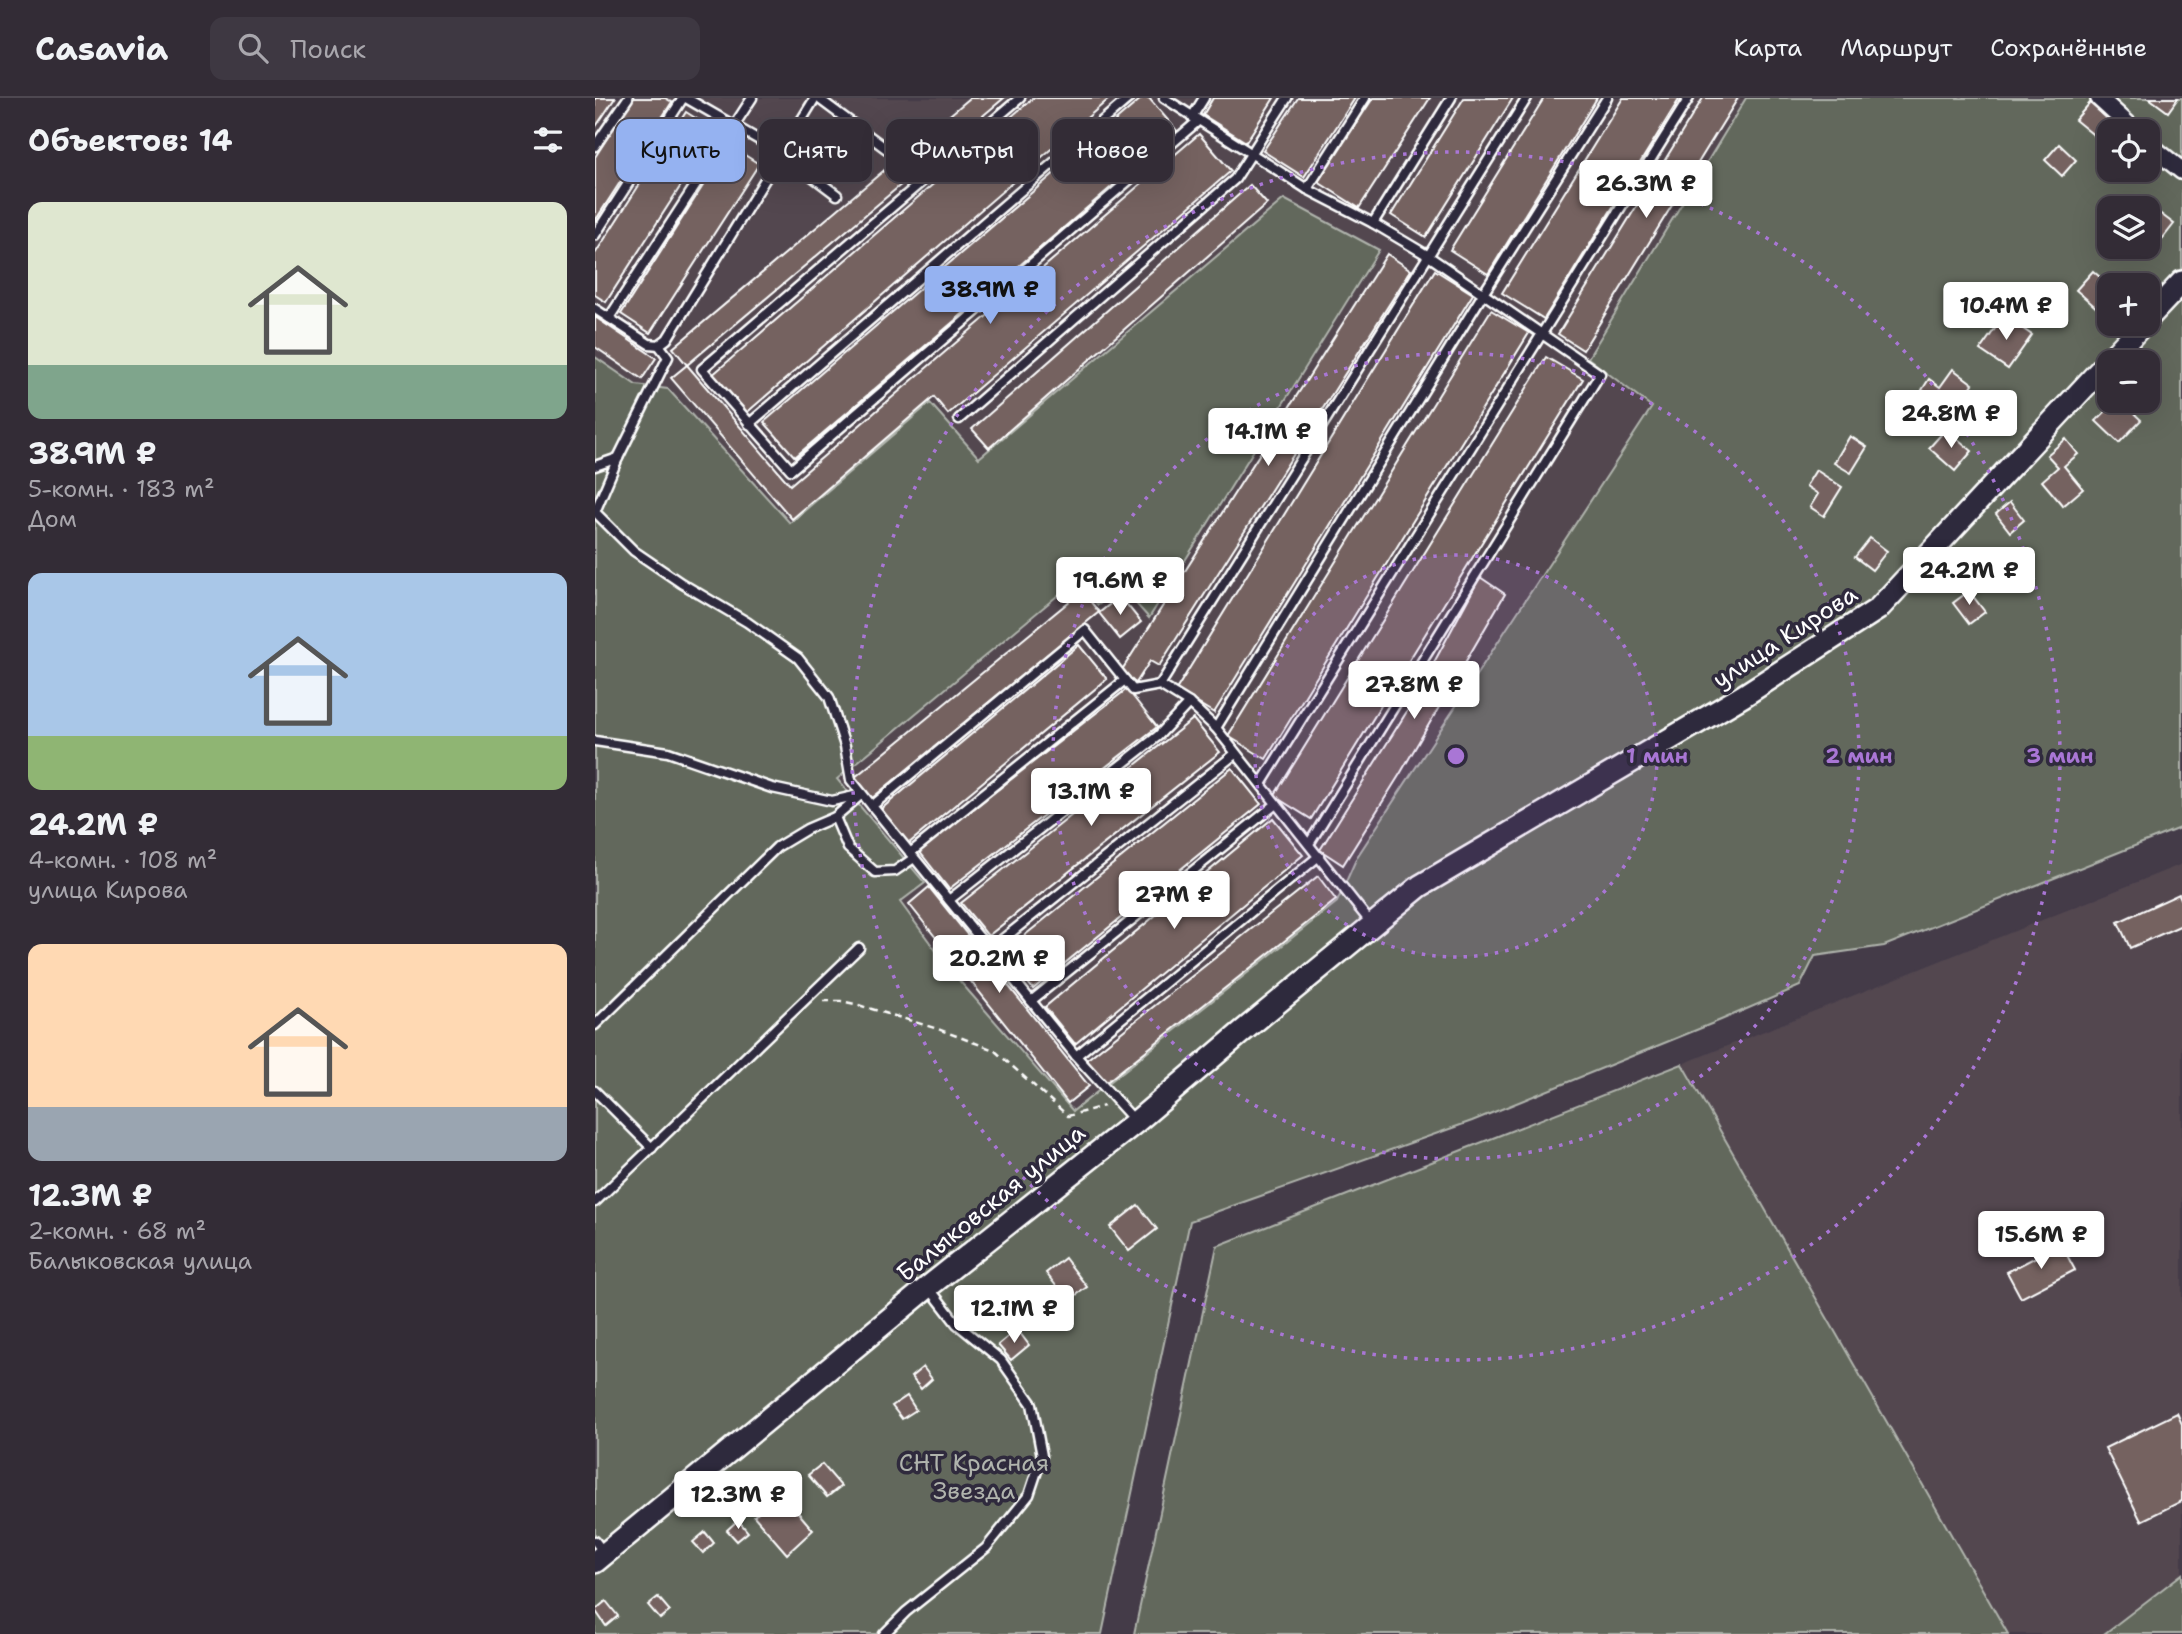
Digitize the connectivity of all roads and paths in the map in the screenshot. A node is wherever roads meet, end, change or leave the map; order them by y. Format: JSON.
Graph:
{"nodes":[{"id":1,"x":628,"y":98,"type":"edge"},
{"id":2,"x":685,"y":98,"type":"edge"},
{"id":3,"x":751,"y":98,"type":"edge"},
{"id":4,"x":816,"y":98,"type":"edge"},
{"id":5,"x":1020,"y":98,"type":"edge"},
{"id":6,"x":1129,"y":98,"type":"edge"},
{"id":7,"x":1164,"y":98,"type":"edge"},
{"id":8,"x":1204,"y":98,"type":"edge"},
{"id":9,"x":1287,"y":98,"type":"edge"},
{"id":10,"x":1365,"y":98,"type":"edge"},
{"id":11,"x":1451,"y":98,"type":"edge"},
{"id":12,"x":1527,"y":98,"type":"edge"},
{"id":13,"x":1607,"y":98,"type":"edge"},
{"id":14,"x":1689,"y":98,"type":"edge"},
{"id":15,"x":2099,"y":98,"type":"edge"},
{"id":16,"x":723,"y":119,"type":"edge"},
{"id":17,"x":738,"y":119,"type":"edge"},
{"id":18,"x":802,"y":119,"type":"edge"},
{"id":19,"x":1195,"y":119,"type":"junction"},
{"id":20,"x":2121,"y":119,"type":"edge"},
{"id":21,"x":595,"y":146,"type":"edge"},
{"id":22,"x":886,"y":149,"type":"edge"},
{"id":23,"x":2160,"y":153,"type":"edge"},
{"id":24,"x":1251,"y":155,"type":"junction"},
{"id":25,"x":2182,"y":171,"type":"edge"},
{"id":26,"x":697,"y":182,"type":"edge"},
{"id":27,"x":762,"y":182,"type":"edge"},
{"id":28,"x":820,"y":182,"type":"edge"},
{"id":29,"x":1307,"y":189,"type":"junction"},
{"id":30,"x":838,"y":195,"type":"dead end"},
{"id":31,"x":1373,"y":223,"type":"junction"},
{"id":32,"x":595,"y":235,"type":"edge"},
{"id":33,"x":1427,"y":255,"type":"junction"},
{"id":34,"x":2182,"y":282,"type":"edge"},
{"id":35,"x":1483,"y":294,"type":"junction"},
{"id":36,"x":2160,"y":305,"type":"edge"},
{"id":37,"x":595,"y":309,"type":"edge"},
{"id":38,"x":609,"y":318,"type":"junction"},
{"id":39,"x":1540,"y":335,"type":"junction"},
{"id":40,"x":2132,"y":336,"type":"edge"},
{"id":41,"x":659,"y":345,"type":"junction"},
{"id":42,"x":959,"y":419,"type":"dead end"},
{"id":43,"x":749,"y":424,"type":"junction"},
{"id":44,"x":618,"y":457,"type":"junction"},
{"id":45,"x":595,"y":466,"type":"edge"},
{"id":46,"x":1125,"y":680,"type":"junction"},
{"id":47,"x":1160,"y":685,"type":"junction"},
{"id":48,"x":1189,"y":703,"type":"junction"},
{"id":49,"x":1216,"y":728,"type":"junction"},
{"id":50,"x":595,"y":741,"type":"edge"},
{"id":51,"x":1235,"y":754,"type":"junction"},
{"id":52,"x":1261,"y":784,"type":"junction"},
{"id":53,"x":862,"y":794,"type":"junction"},
{"id":54,"x":1276,"y":804,"type":"junction"},
{"id":55,"x":871,"y":806,"type":"junction"},
{"id":56,"x":835,"y":817,"type":"junction"},
{"id":57,"x":1310,"y":844,"type":"junction"},
{"id":58,"x":912,"y":855,"type":"junction"},
{"id":59,"x":1319,"y":856,"type":"junction"},
{"id":60,"x":1420,"y":886,"type":"joint"},
{"id":61,"x":949,"y":900,"type":"junction"},
{"id":62,"x":1372,"y":925,"type":"junction"},
{"id":63,"x":859,"y":947,"type":"dead end"},
{"id":64,"x":989,"y":950,"type":"junction"},
{"id":65,"x":803,"y":1001,"type":"junction"},
{"id":66,"x":1031,"y":1001,"type":"junction"},
{"id":67,"x":595,"y":1025,"type":"edge"},
{"id":68,"x":1076,"y":1056,"type":"junction"},
{"id":69,"x":595,"y":1091,"type":"edge"},
{"id":70,"x":1117,"y":1101,"type":"junction"},
{"id":71,"x":1136,"y":1122,"type":"junction"},
{"id":72,"x":652,"y":1148,"type":"junction"},
{"id":73,"x":595,"y":1202,"type":"edge"},
{"id":74,"x":928,"y":1287,"type":"junction"},
{"id":75,"x":598,"y":1552,"type":"edge"},
{"id":76,"x":884,"y":1634,"type":"edge"}],
"edges":[{"from":1,"to":21,"type":"lane"},
{"from":2,"to":16,"type":"lane"},
{"from":2,"to":32,"type":"lane"},
{"from":3,"to":17,"type":"lane"},
{"from":4,"to":18,"type":"lane"},
{"from":4,"to":22,"type":"lane"},
{"from":5,"to":43,"type":"lane"},
{"from":6,"to":43,"type":"lane"},
{"from":7,"to":19,"type":"lane"},
{"from":8,"to":19,"type":"lane"},
{"from":9,"to":24,"type":"lane"},
{"from":10,"to":29,"type":"lane"},
{"from":11,"to":31,"type":"lane"},
{"from":12,"to":33,"type":"lane"},
{"from":13,"to":35,"type":"lane"},
{"from":14,"to":39,"type":"lane"},
{"from":15,"to":20,"type":"street"},
{"from":19,"to":24,"type":"lane"},
{"from":19,"to":43,"type":"lane"},
{"from":23,"to":25,"type":"street"},
{"from":24,"to":29,"type":"lane"},
{"from":24,"to":42,"type":"lane"},
{"from":26,"to":38,"type":"lane"},
{"from":27,"to":41,"type":"lane"},
{"from":28,"to":30,"type":"lane"},
{"from":29,"to":31,"type":"lane"},
{"from":31,"to":33,"type":"lane"},
{"from":33,"to":35,"type":"lane"},
{"from":33,"to":47,"type":"lane"},
{"from":34,"to":36,"type":"street"},
{"from":35,"to":39,"type":"lane"},
{"from":35,"to":49,"type":"lane"},
{"from":37,"to":38,"type":"lane"},
{"from":38,"to":41,"type":"lane"},
{"from":39,"to":52,"type":"lane"},
{"from":39,"to":57,"type":"lane"},
{"from":40,"to":60,"type":"street","name":"улица Кирова"},
{"from":41,"to":44,"type":"lane"},
{"from":44,"to":45,"type":"lane"},
{"from":44,"to":53,"type":"lane"},
{"from":46,"to":47,"type":"lane"},
{"from":46,"to":55,"type":"lane"},
{"from":46,"to":58,"type":"lane"},
{"from":47,"to":48,"type":"lane"},
{"from":48,"to":49,"type":"lane"},
{"from":48,"to":61,"type":"lane"},
{"from":49,"to":51,"type":"lane"},
{"from":50,"to":53,"type":"lane"},
{"from":51,"to":52,"type":"lane"},
{"from":51,"to":64,"type":"lane"},
{"from":52,"to":54,"type":"lane"},
{"from":53,"to":55,"type":"lane"},
{"from":53,"to":56,"type":"lane"},
{"from":54,"to":57,"type":"lane"},
{"from":54,"to":66,"type":"lane"},
{"from":55,"to":58,"type":"lane"},
{"from":56,"to":58,"type":"lane"},
{"from":56,"to":67,"type":"lane"},
{"from":57,"to":59,"type":"lane"},
{"from":58,"to":61,"type":"lane"},
{"from":59,"to":62,"type":"lane"},
{"from":59,"to":68,"type":"lane"},
{"from":60,"to":62,"type":"street","name":"Балыковская улица"},
{"from":61,"to":64,"type":"lane"},
{"from":62,"to":71,"type":"street","name":"Балыковская улица"},
{"from":63,"to":65,"type":"lane"},
{"from":64,"to":66,"type":"lane"},
{"from":65,"to":70,"type":"path"},
{"from":65,"to":72,"type":"lane"},
{"from":66,"to":68,"type":"lane"},
{"from":68,"to":70,"type":"lane"},
{"from":69,"to":72,"type":"lane"},
{"from":70,"to":71,"type":"lane"},
{"from":71,"to":74,"type":"street","name":"Балыковская улица"},
{"from":72,"to":73,"type":"lane"},
{"from":74,"to":75,"type":"street","name":"Балыковская улица"},
{"from":74,"to":76,"type":"lane"}]}
